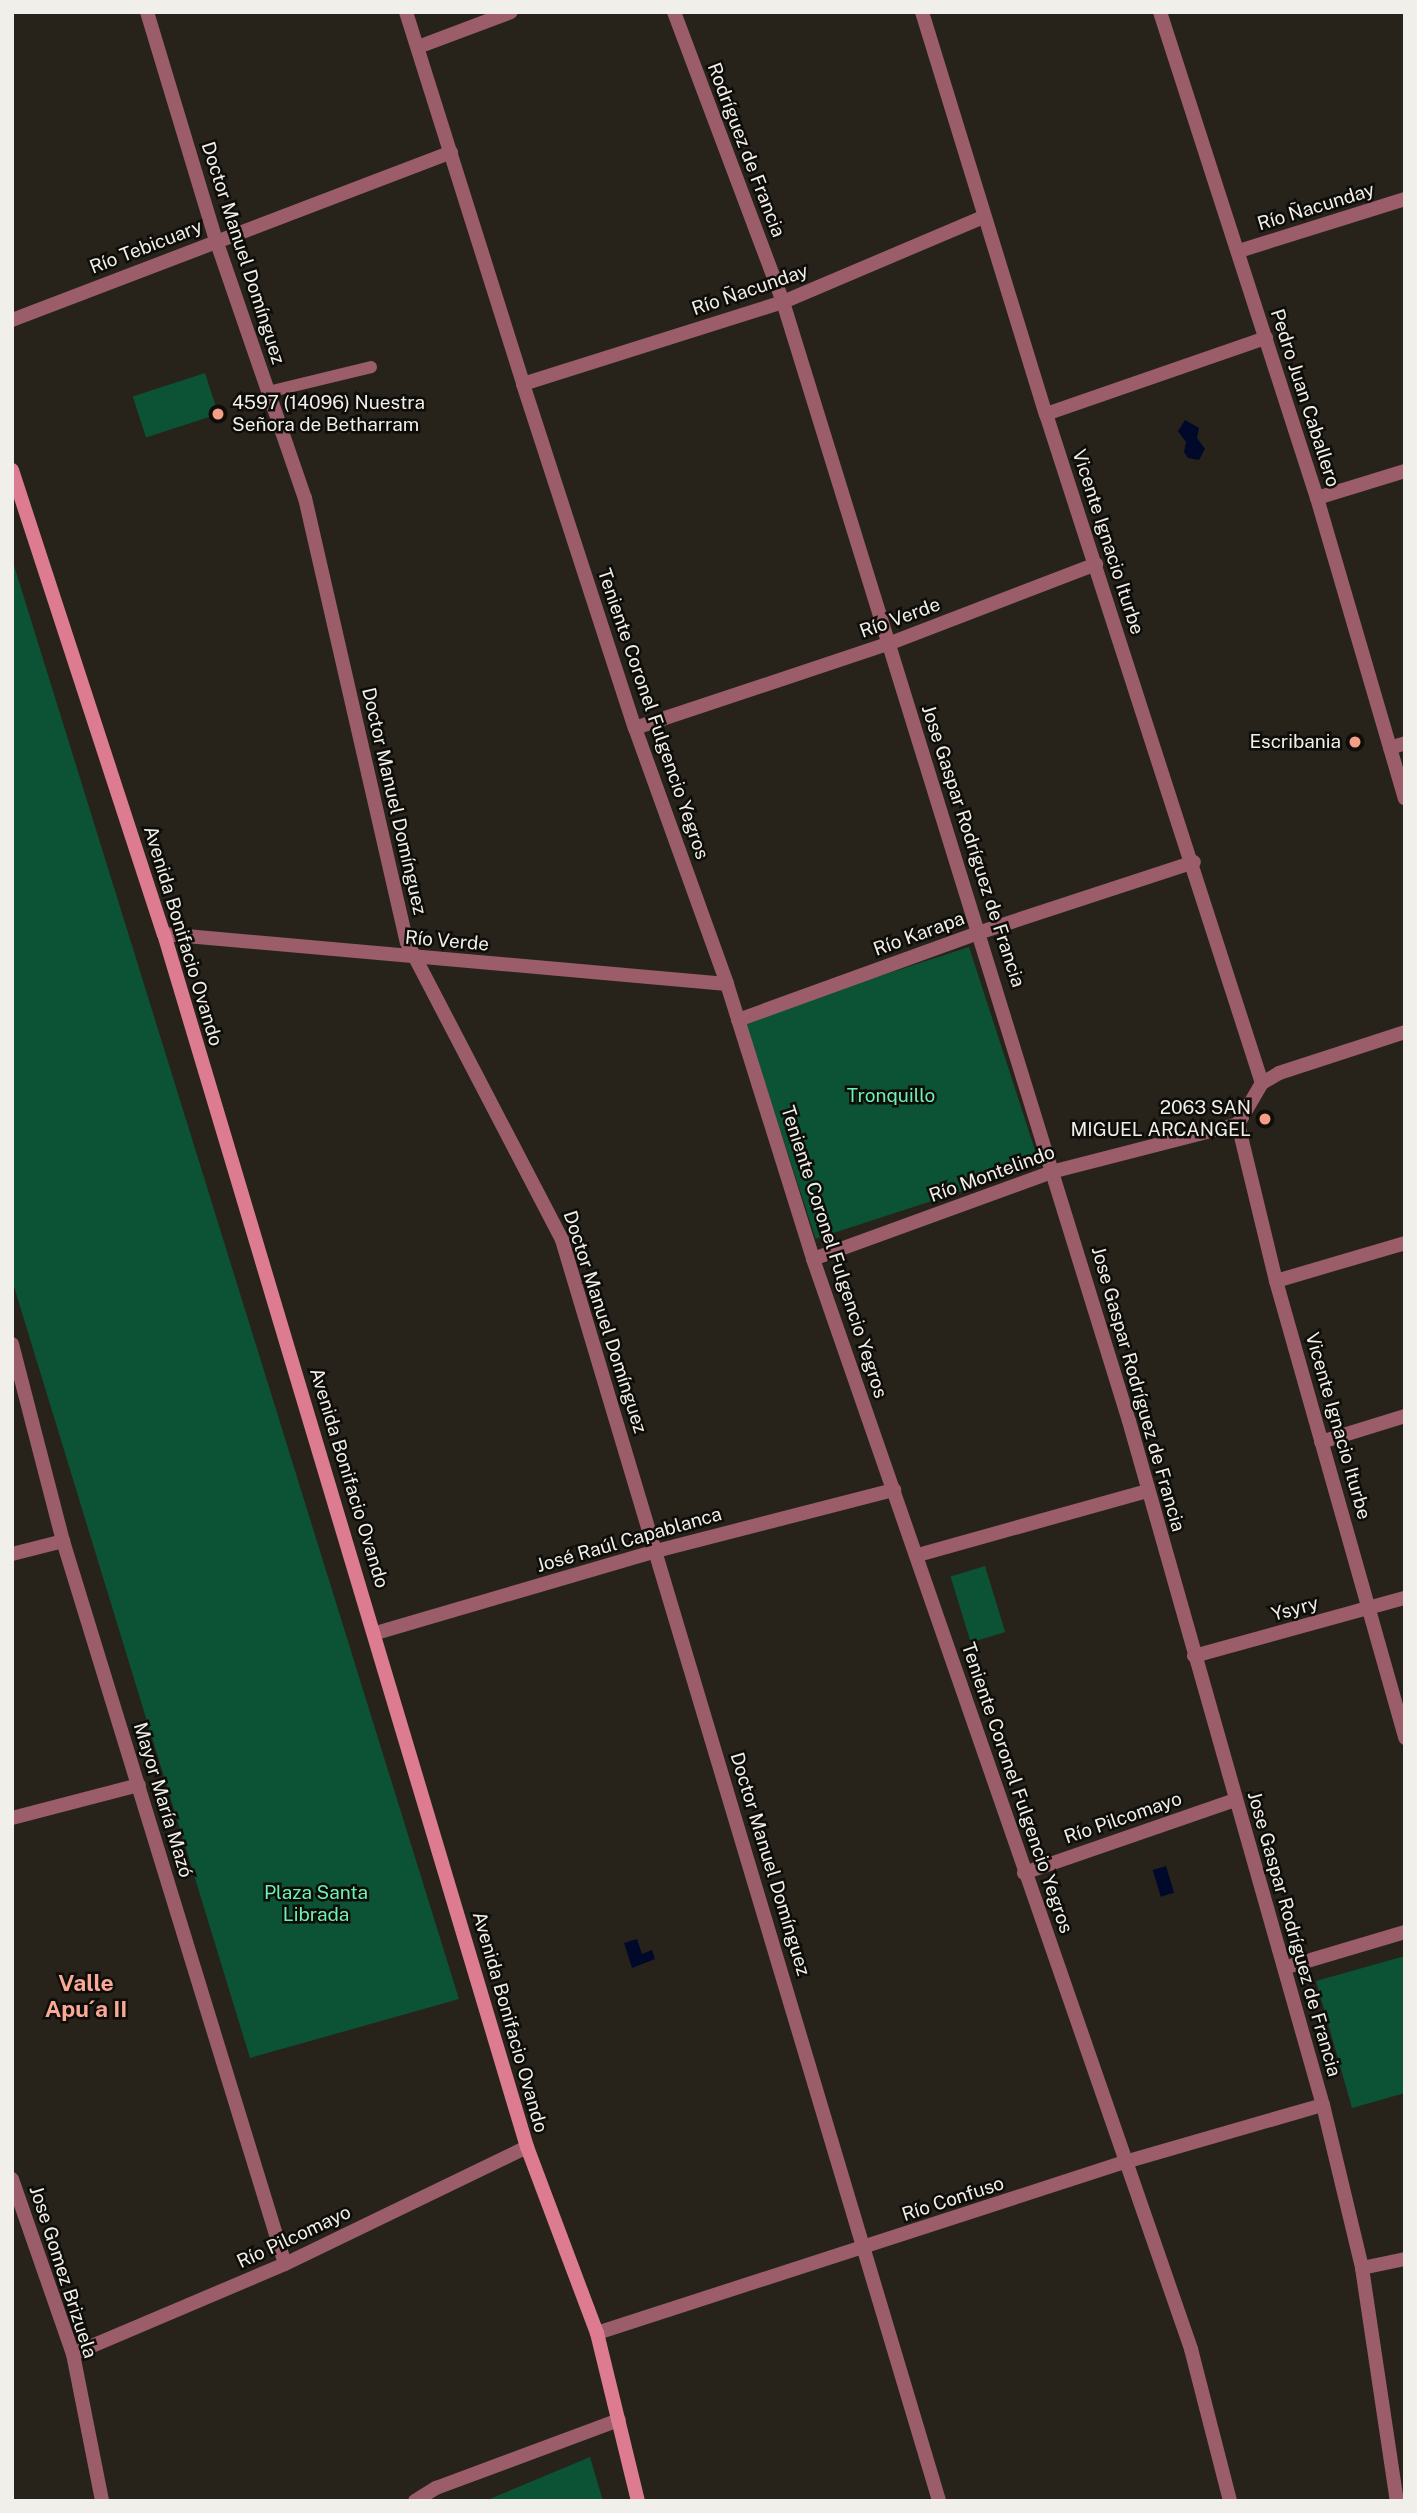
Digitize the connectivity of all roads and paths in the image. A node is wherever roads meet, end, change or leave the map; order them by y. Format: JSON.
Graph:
{"nodes":[{"id":1,"x":147,"y":12,"type":"edge"},
{"id":2,"x":407,"y":12,"type":"edge"},
{"id":3,"x":511,"y":12,"type":"edge"},
{"id":4,"x":674,"y":12,"type":"edge"},
{"id":5,"x":922,"y":12,"type":"edge"},
{"id":6,"x":1160,"y":12,"type":"edge"},
{"id":7,"x":418,"y":47,"type":"junction"},
{"id":8,"x":451,"y":152,"type":"junction"},
{"id":9,"x":1405,"y":199,"type":"edge"},
{"id":10,"x":983,"y":217,"type":"junction"},
{"id":11,"x":216,"y":240,"type":"junction"},
{"id":12,"x":1239,"y":251,"type":"junction"},
{"id":13,"x":783,"y":302,"type":"junction"},
{"id":14,"x":12,"y":320,"type":"edge"},
{"id":15,"x":1266,"y":338,"type":"junction"},
{"id":16,"x":371,"y":367,"type":"dead end"},
{"id":17,"x":523,"y":384,"type":"junction"},
{"id":18,"x":268,"y":392,"type":"junction"},
{"id":19,"x":1046,"y":414,"type":"junction"},
{"id":20,"x":12,"y":470,"type":"edge"},
{"id":21,"x":1405,"y":471,"type":"edge"},
{"id":22,"x":1317,"y":498,"type":"junction"},
{"id":23,"x":1096,"y":564,"type":"junction"},
{"id":24,"x":888,"y":644,"type":"junction"},
{"id":25,"x":635,"y":728,"type":"junction"},
{"id":26,"x":1405,"y":743,"type":"edge"},
{"id":27,"x":1390,"y":748,"type":"junction"},
{"id":28,"x":1405,"y":798,"type":"edge"},
{"id":29,"x":1194,"y":862,"type":"junction"},
{"id":30,"x":981,"y":932,"type":"junction"},
{"id":31,"x":164,"y":934,"type":"junction"},
{"id":32,"x":415,"y":958,"type":"junction"},
{"id":33,"x":727,"y":984,"type":"junction"},
{"id":34,"x":738,"y":1020,"type":"junction"},
{"id":35,"x":1405,"y":1032,"type":"edge"},
{"id":36,"x":1262,"y":1083,"type":"junction"},
{"id":37,"x":1238,"y":1124,"type":"junction"},
{"id":38,"x":1055,"y":1171,"type":"junction"},
{"id":39,"x":1405,"y":1243,"type":"edge"},
{"id":40,"x":813,"y":1259,"type":"junction"},
{"id":41,"x":1276,"y":1281,"type":"junction"},
{"id":42,"x":12,"y":1345,"type":"edge"},
{"id":43,"x":1405,"y":1416,"type":"edge"},
{"id":44,"x":1321,"y":1442,"type":"junction"},
{"id":45,"x":894,"y":1490,"type":"junction"},
{"id":46,"x":1147,"y":1491,"type":"junction"},
{"id":47,"x":63,"y":1541,"type":"junction"},
{"id":48,"x":656,"y":1551,"type":"junction"},
{"id":49,"x":12,"y":1554,"type":"edge"},
{"id":50,"x":918,"y":1555,"type":"junction"},
{"id":51,"x":1405,"y":1598,"type":"edge"},
{"id":52,"x":1372,"y":1609,"type":"junction"},
{"id":53,"x":376,"y":1633,"type":"junction"},
{"id":54,"x":1194,"y":1656,"type":"junction"},
{"id":55,"x":1405,"y":1738,"type":"edge"},
{"id":56,"x":139,"y":1785,"type":"junction"},
{"id":57,"x":1235,"y":1800,"type":"junction"},
{"id":58,"x":12,"y":1818,"type":"edge"},
{"id":59,"x":1024,"y":1872,"type":"junction"},
{"id":60,"x":1405,"y":1932,"type":"edge"},
{"id":61,"x":1287,"y":1967,"type":"junction"},
{"id":62,"x":1323,"y":2105,"type":"junction"},
{"id":63,"x":527,"y":2147,"type":"junction"},
{"id":64,"x":1125,"y":2162,"type":"junction"},
{"id":65,"x":12,"y":2179,"type":"edge"},
{"id":66,"x":864,"y":2249,"type":"junction"},
{"id":67,"x":1405,"y":2259,"type":"edge"},
{"id":68,"x":285,"y":2264,"type":"junction"},
{"id":69,"x":1362,"y":2268,"type":"junction"},
{"id":70,"x":597,"y":2333,"type":"junction"},
{"id":71,"x":73,"y":2354,"type":"junction"},
{"id":72,"x":619,"y":2420,"type":"junction"},
{"id":73,"x":102,"y":2501,"type":"edge"},
{"id":74,"x":415,"y":2501,"type":"edge"},
{"id":75,"x":638,"y":2501,"type":"edge"},
{"id":76,"x":939,"y":2501,"type":"edge"},
{"id":77,"x":1230,"y":2501,"type":"edge"},
{"id":78,"x":1397,"y":2501,"type":"edge"}],
"edges":[{"from":1,"to":11,"type":"street","name":"Doctor Manuel Domínguez"},
{"from":2,"to":7,"type":"street","name":"Teniente Coronel Fulgencio Yegros"},
{"from":3,"to":7,"type":"street"},
{"from":4,"to":13,"type":"street","name":"Rodríguez de Francia"},
{"from":5,"to":10,"type":"street","name":"Vicente Ignacio Iturbe"},
{"from":6,"to":12,"type":"street","name":"Pedro Juan Caballero"},
{"from":7,"to":8,"type":"street","name":"Teniente Coronel Fulgencio Yegros"},
{"from":8,"to":11,"type":"street","name":"Río Tebicuary"},
{"from":8,"to":17,"type":"street","name":"Teniente Coronel Fulgencio Yegros"},
{"from":9,"to":12,"type":"street","name":"Río Ñacunday"},
{"from":10,"to":13,"type":"street","name":"Río Ñacunday"},
{"from":10,"to":19,"type":"street","name":"Vicente Ignacio Iturbe"},
{"from":11,"to":14,"type":"street","name":"Río Tebicuary"},
{"from":11,"to":18,"type":"street","name":"Doctor Manuel Domínguez"},
{"from":12,"to":15,"type":"street","name":"Pedro Juan Caballero"},
{"from":13,"to":17,"type":"street","name":"Río Ñacunday"},
{"from":13,"to":24,"type":"street","name":"Jose Gaspar Rodríguez de Francia"},
{"from":15,"to":19,"type":"street"},
{"from":15,"to":22,"type":"street","name":"Pedro Juan Caballero"},
{"from":16,"to":18,"type":"lane"},
{"from":17,"to":25,"type":"street","name":"Teniente Coronel Fulgencio Yegros"},
{"from":18,"to":32,"type":"street","name":"Doctor Manuel Domínguez"},
{"from":19,"to":23,"type":"street","name":"Vicente Ignacio Iturbe"},
{"from":20,"to":31,"type":"main road","name":"Avenida Bonifacio Ovando"},
{"from":21,"to":22,"type":"street"},
{"from":22,"to":27,"type":"street","name":"Pedro Juan Caballero"},
{"from":23,"to":24,"type":"street","name":"Río Verde"},
{"from":23,"to":29,"type":"street","name":"Vicente Ignacio Iturbe"},
{"from":24,"to":25,"type":"street","name":"Río Verde"},
{"from":24,"to":30,"type":"street","name":"Jose Gaspar Rodríguez de Francia"},
{"from":25,"to":33,"type":"street","name":"Teniente Coronel Fulgencio Yegros"},
{"from":26,"to":27,"type":"street"},
{"from":27,"to":28,"type":"street","name":"Pedro Juan Caballero"},
{"from":29,"to":30,"type":"street","name":"Río Karapa"},
{"from":29,"to":36,"type":"street","name":"Vicente Ignacio Iturbe"},
{"from":30,"to":34,"type":"street","name":"Río Karapa"},
{"from":30,"to":38,"type":"street","name":"Jose Gaspar Rodríguez de Francia"},
{"from":31,"to":32,"type":"street","name":"Río Verde"},
{"from":31,"to":53,"type":"main road","name":"Avenida Bonifacio Ovando"},
{"from":32,"to":33,"type":"street","name":"Río Verde"},
{"from":32,"to":48,"type":"street","name":"Doctor Manuel Domínguez"},
{"from":33,"to":34,"type":"street","name":"Teniente Coronel Fulgencio Yegros"},
{"from":34,"to":40,"type":"street","name":"Teniente Coronel Fulgencio Yegros"},
{"from":35,"to":36,"type":"street"},
{"from":36,"to":37,"type":"street"},
{"from":37,"to":38,"type":"street","name":"Río Montelindo"},
{"from":37,"to":41,"type":"street","name":"Vicente Ignacio Iturbe"},
{"from":38,"to":40,"type":"street","name":"Río Montelindo"},
{"from":38,"to":46,"type":"street","name":"Jose Gaspar Rodríguez de Francia"},
{"from":39,"to":41,"type":"street"},
{"from":40,"to":45,"type":"street","name":"Teniente Coronel Fulgencio Yegros"},
{"from":41,"to":44,"type":"street","name":"Vicente Ignacio Iturbe"},
{"from":42,"to":47,"type":"street","name":"Mayor María Mazó"},
{"from":43,"to":44,"type":"street"},
{"from":44,"to":52,"type":"street","name":"Vicente Ignacio Iturbe"},
{"from":45,"to":48,"type":"street","name":"José Raúl Capablanca"},
{"from":45,"to":50,"type":"street","name":"Teniente Coronel Fulgencio Yegros"},
{"from":46,"to":50,"type":"street"},
{"from":46,"to":54,"type":"street","name":"Jose Gaspar Rodríguez de Francia"},
{"from":47,"to":49,"type":"street"},
{"from":47,"to":56,"type":"street","name":"Mayor María Mazó"},
{"from":48,"to":53,"type":"street","name":"José Raúl Capablanca"},
{"from":48,"to":66,"type":"street","name":"Doctor Manuel Domínguez"},
{"from":50,"to":59,"type":"street","name":"Teniente Coronel Fulgencio Yegros"},
{"from":51,"to":52,"type":"street","name":"Ysyry"},
{"from":52,"to":54,"type":"street","name":"Ysyry"},
{"from":52,"to":55,"type":"street","name":"Vicente Ignacio Iturbe"},
{"from":53,"to":63,"type":"main road","name":"Avenida Bonifacio Ovando"},
{"from":54,"to":57,"type":"street","name":"Jose Gaspar Rodríguez de Francia"},
{"from":56,"to":58,"type":"street"},
{"from":56,"to":68,"type":"street","name":"Mayor María Mazó"},
{"from":57,"to":59,"type":"street","name":"Río Pilcomayo"},
{"from":57,"to":61,"type":"street","name":"Jose Gaspar Rodríguez de Francia"},
{"from":59,"to":64,"type":"street","name":"Teniente Coronel Fulgencio Yegros"},
{"from":60,"to":61,"type":"street"},
{"from":61,"to":62,"type":"street","name":"Jose Gaspar Rodríguez de Francia"},
{"from":62,"to":64,"type":"street","name":"Río Confuso"},
{"from":62,"to":69,"type":"street","name":"Jose Gaspar Rodríguez de Francia"},
{"from":63,"to":68,"type":"street","name":"Río Pilcomayo"},
{"from":63,"to":70,"type":"main road","name":"Avenida Bonifacio Ovando"},
{"from":64,"to":66,"type":"street","name":"Río Confuso"},
{"from":64,"to":77,"type":"street","name":"Teniente Coronel Fulgencio Yegros"},
{"from":65,"to":71,"type":"street","name":"Jose Gomez Brizuela"},
{"from":66,"to":70,"type":"street","name":"Río Confuso"},
{"from":66,"to":76,"type":"street","name":"Doctor Manuel Domínguez"},
{"from":67,"to":69,"type":"street"},
{"from":68,"to":71,"type":"street","name":"Río Pilcomayo"},
{"from":69,"to":78,"type":"street","name":"Jose Gaspar Rodríguez de Francia"},
{"from":70,"to":72,"type":"main road","name":"Avenida Bonifacio Ovando"},
{"from":71,"to":73,"type":"street","name":"Jose Gomez Brizuela"},
{"from":72,"to":74,"type":"street"},
{"from":72,"to":75,"type":"main road","name":"Avenida Bonifacio Ovando"}]}
